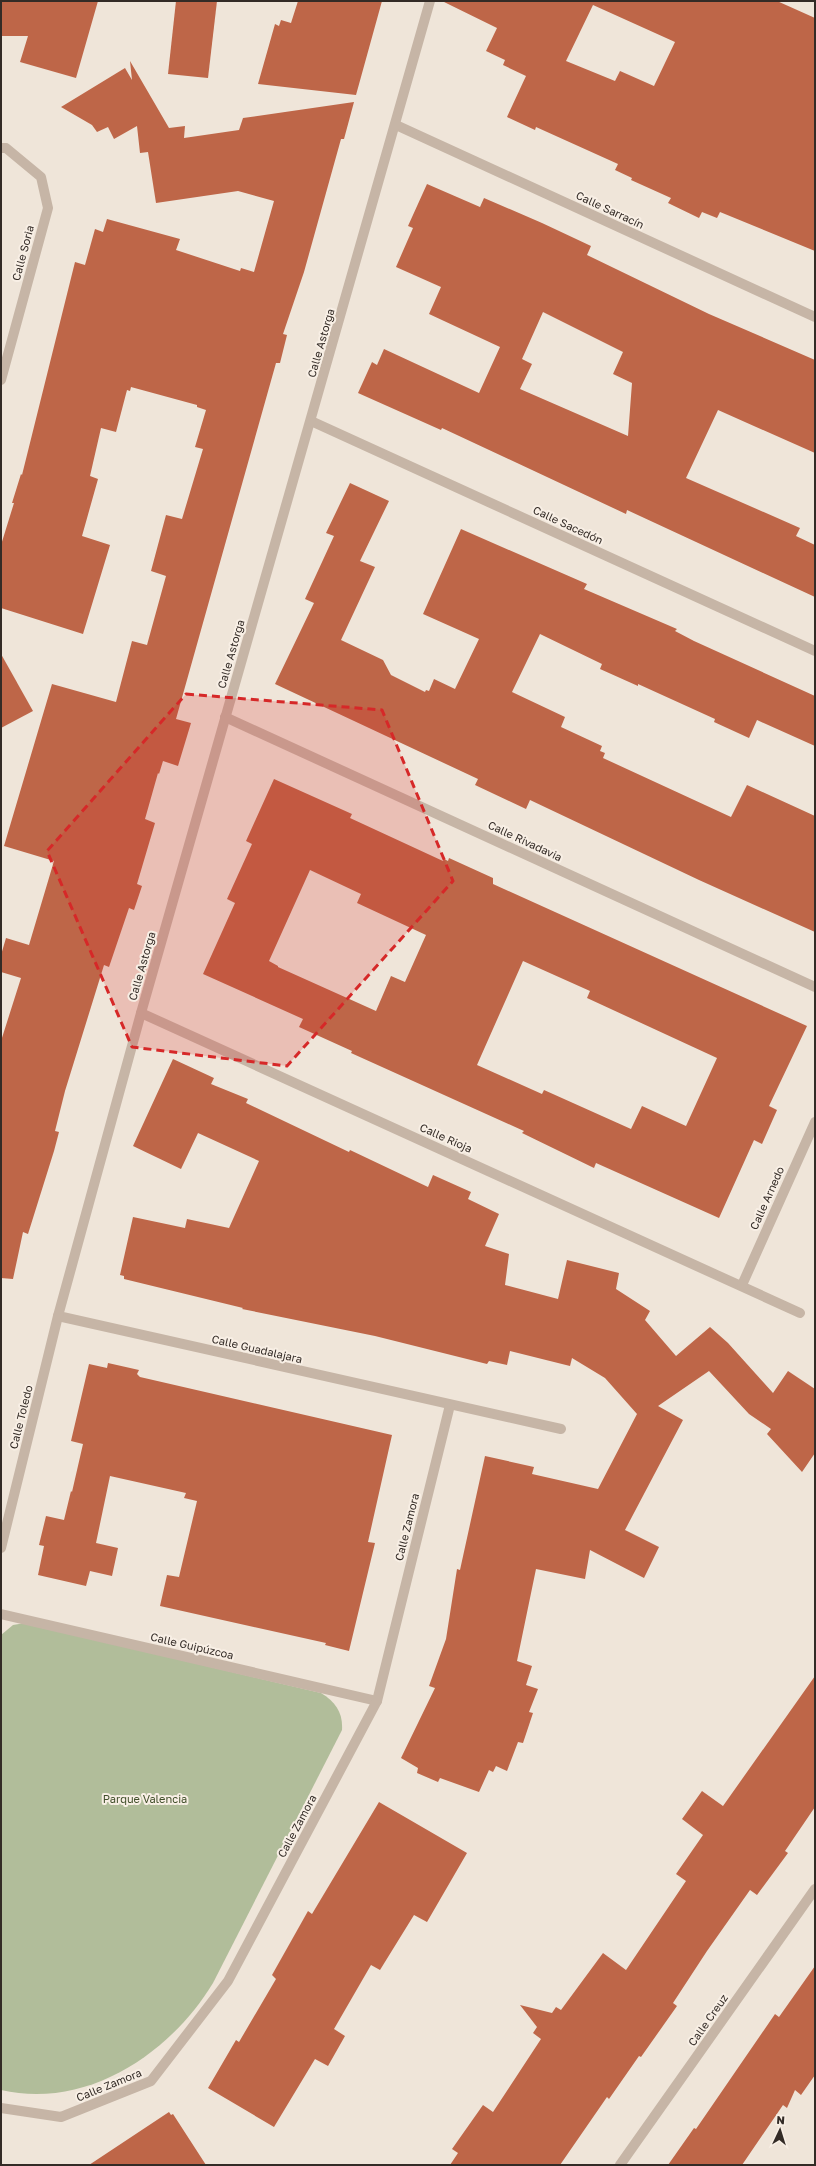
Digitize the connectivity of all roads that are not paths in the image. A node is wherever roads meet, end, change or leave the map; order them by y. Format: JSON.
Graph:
{"nodes":[{"id":1,"x":430,"y":1,"type":"edge"},
{"id":2,"x":396,"y":124,"type":"junction"},
{"id":3,"x":4,"y":148,"type":"edge"},
{"id":4,"x":815,"y":317,"type":"edge"},
{"id":5,"x":1,"y":380,"type":"edge"},
{"id":6,"x":311,"y":421,"type":"junction"},
{"id":7,"x":815,"y":651,"type":"edge"},
{"id":8,"x":225,"y":717,"type":"junction"},
{"id":9,"x":815,"y":987,"type":"edge"},
{"id":10,"x":141,"y":1013,"type":"junction"},
{"id":11,"x":815,"y":1122,"type":"edge"},
{"id":12,"x":742,"y":1285,"type":"junction"},
{"id":13,"x":800,"y":1313,"type":"dead end"},
{"id":14,"x":58,"y":1316,"type":"junction"},
{"id":15,"x":450,"y":1405,"type":"junction"},
{"id":16,"x":561,"y":1429,"type":"dead end"},
{"id":17,"x":1,"y":1548,"type":"edge"},
{"id":18,"x":1,"y":1614,"type":"edge"},
{"id":19,"x":377,"y":1701,"type":"junction"},
{"id":20,"x":815,"y":1889,"type":"edge"},
{"id":21,"x":1,"y":2108,"type":"edge"},
{"id":22,"x":620,"y":2165,"type":"edge"}],
"edges":[{"from":1,"to":2,"type":"street","name":"Calle Astorga"},
{"from":2,"to":4,"type":"street","name":"Calle Sarracín"},
{"from":2,"to":6,"type":"street","name":"Calle Astorga"},
{"from":3,"to":5,"type":"street","name":"Calle Soria"},
{"from":6,"to":7,"type":"street","name":"Calle Sacedón"},
{"from":6,"to":8,"type":"street","name":"Calle Astorga"},
{"from":8,"to":9,"type":"street","name":"Calle Rivadavia"},
{"from":8,"to":10,"type":"street","name":"Calle Astorga"},
{"from":10,"to":12,"type":"street","name":"Calle Rioja"},
{"from":10,"to":14,"type":"street","name":"Calle Astorga"},
{"from":11,"to":12,"type":"street","name":"Calle Arnedo"},
{"from":12,"to":13,"type":"street","name":"Calle Rioja"},
{"from":14,"to":15,"type":"street","name":"Calle Guadalajara"},
{"from":14,"to":17,"type":"street","name":"Calle Toledo"},
{"from":15,"to":16,"type":"street","name":"Calle Guadalajara"},
{"from":15,"to":19,"type":"street","name":"Calle Zamora"},
{"from":18,"to":19,"type":"street","name":"Calle Guipúzcoa"},
{"from":19,"to":21,"type":"street","name":"Calle Zamora"},
{"from":20,"to":22,"type":"street","name":"Calle Creuz"}]}
